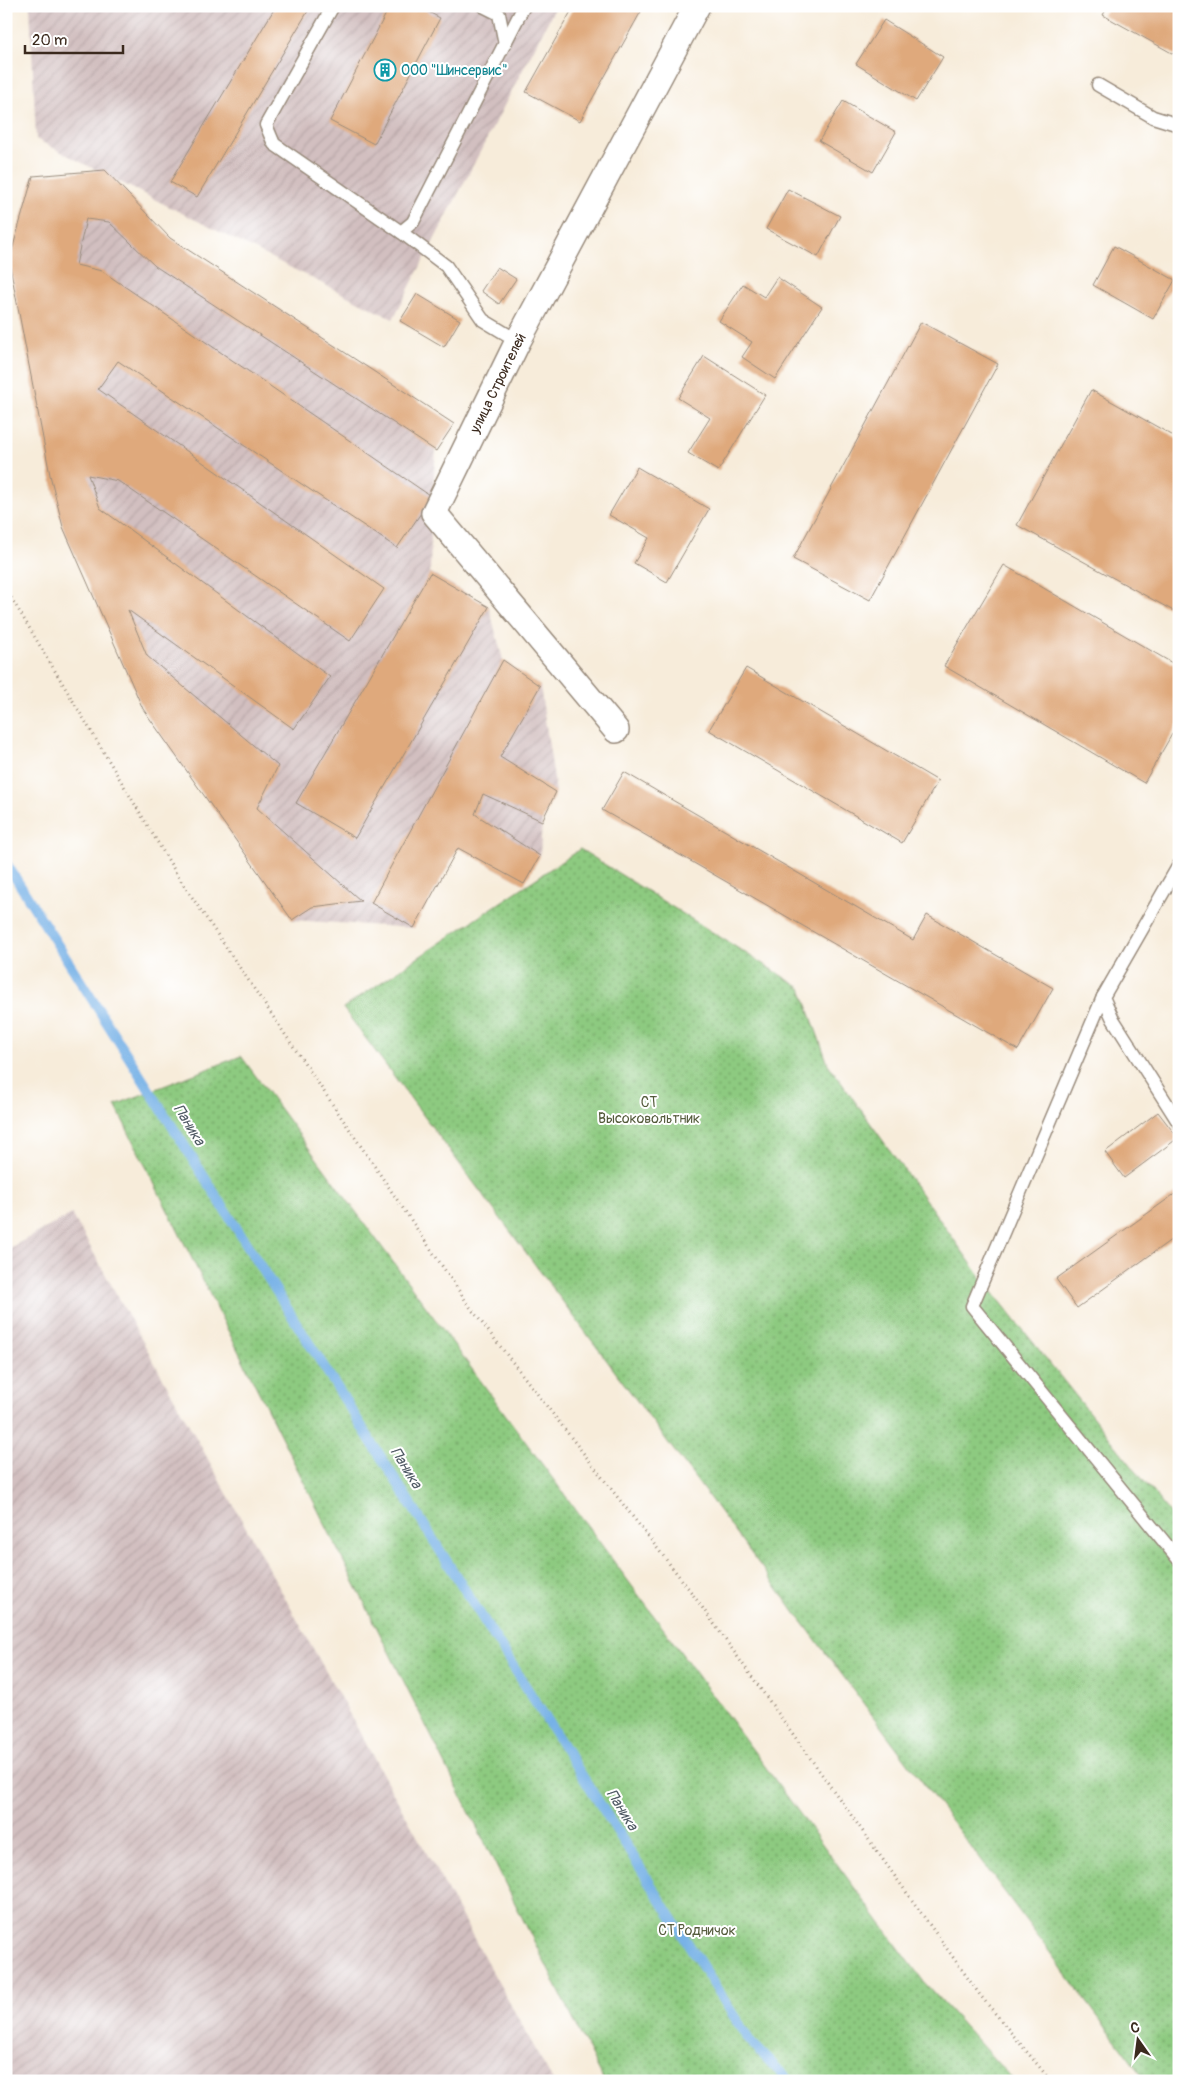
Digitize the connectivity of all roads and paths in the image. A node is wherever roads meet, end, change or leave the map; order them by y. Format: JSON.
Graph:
{"nodes":[{"id":1,"x":333,"y":6,"type":"edge"},
{"id":2,"x":483,"y":6,"type":"edge"},
{"id":3,"x":524,"y":6,"type":"edge"},
{"id":4,"x":697,"y":6,"type":"edge"},
{"id":5,"x":505,"y":44,"type":"junction"},
{"id":6,"x":1098,"y":86,"type":"dead end"},
{"id":7,"x":1179,"y":125,"type":"edge"},
{"id":8,"x":401,"y":232,"type":"junction"},
{"id":9,"x":518,"y":341,"type":"junction"},
{"id":10,"x":6,"y":589,"type":"edge"},
{"id":11,"x":616,"y":730,"type":"dead end"},
{"id":12,"x":1179,"y":865,"type":"edge"},
{"id":13,"x":1103,"y":997,"type":"junction"},
{"id":14,"x":1179,"y":1123,"type":"edge"},
{"id":15,"x":1179,"y":1560,"type":"edge"},
{"id":16,"x":1051,"y":2081,"type":"edge"}],
"edges":[{"from":1,"to":8,"type":"lane"},
{"from":2,"to":5,"type":"lane"},
{"from":3,"to":5,"type":"lane"},
{"from":4,"to":9,"type":"street","name":"улица Строителей"},
{"from":5,"to":8,"type":"lane"},
{"from":6,"to":7,"type":"lane"},
{"from":8,"to":9,"type":"lane"},
{"from":9,"to":11,"type":"street","name":"улица Строителей"},
{"from":10,"to":16,"type":"path"},
{"from":12,"to":13,"type":"lane"},
{"from":13,"to":14,"type":"lane"},
{"from":13,"to":15,"type":"lane"}]}
